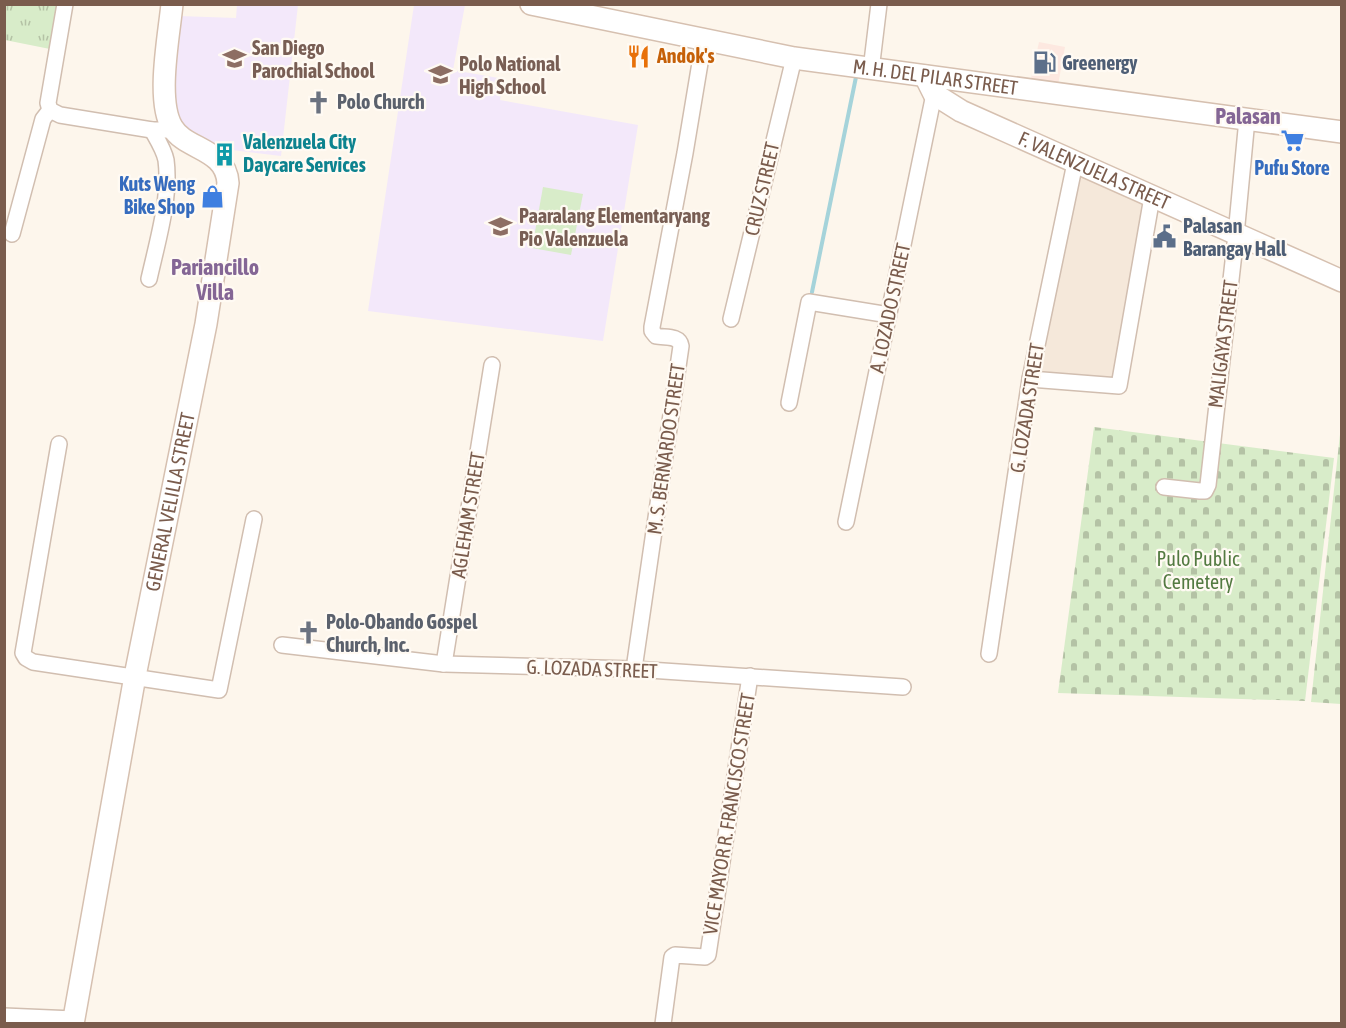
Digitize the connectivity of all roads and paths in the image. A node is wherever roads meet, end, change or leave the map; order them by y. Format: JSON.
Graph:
{"nodes":[{"id":1,"x":65,"y":4,"type":"edge"},
{"id":2,"x":172,"y":4,"type":"edge"},
{"id":3,"x":531,"y":4,"type":"edge"},
{"id":4,"x":879,"y":4,"type":"edge"},
{"id":5,"x":704,"y":39,"type":"junction"},
{"id":6,"x":794,"y":58,"type":"junction"},
{"id":7,"x":871,"y":70,"type":"junction"},
{"id":8,"x":930,"y":85,"type":"junction"},
{"id":9,"x":50,"y":110,"type":"junction"},
{"id":10,"x":1247,"y":118,"type":"junction"},
{"id":11,"x":152,"y":130,"type":"junction"},
{"id":12,"x":173,"y":130,"type":"junction"},
{"id":13,"x":1341,"y":132,"type":"edge"},
{"id":14,"x":1075,"y":162,"type":"junction"},
{"id":15,"x":1152,"y":197,"type":"junction"},
{"id":16,"x":12,"y":234,"type":"dead end"},
{"id":17,"x":1236,"y":235,"type":"junction"},
{"id":18,"x":148,"y":279,"type":"dead end"},
{"id":19,"x":1341,"y":281,"type":"edge"},
{"id":20,"x":889,"y":315,"type":"junction"},
{"id":21,"x":731,"y":319,"type":"dead end"},
{"id":22,"x":492,"y":365,"type":"dead end"},
{"id":23,"x":1030,"y":379,"type":"junction"},
{"id":24,"x":789,"y":403,"type":"dead end"},
{"id":25,"x":59,"y":444,"type":"dead end"},
{"id":26,"x":1164,"y":487,"type":"dead end"},
{"id":27,"x":254,"y":519,"type":"dead end"},
{"id":28,"x":846,"y":522,"type":"dead end"},
{"id":29,"x":282,"y":645,"type":"dead end"},
{"id":30,"x":989,"y":654,"type":"dead end"},
{"id":31,"x":444,"y":664,"type":"junction"},
{"id":32,"x":634,"y":669,"type":"junction"},
{"id":33,"x":135,"y":676,"type":"junction"},
{"id":34,"x":750,"y":676,"type":"junction"},
{"id":35,"x":903,"y":687,"type":"dead end"},
{"id":36,"x":4,"y":1016,"type":"edge"},
{"id":37,"x":74,"y":1021,"type":"edge"},
{"id":38,"x":663,"y":1023,"type":"edge"}],
"edges":[{"from":1,"to":9,"type":"street"},
{"from":2,"to":12,"type":"main road"},
{"from":3,"to":5,"type":"main road","name":"M. H. DEL PILAR STREET"},
{"from":4,"to":7,"type":"street"},
{"from":5,"to":6,"type":"main road","name":"M. H. DEL PILAR STREET"},
{"from":5,"to":32,"type":"street","name":"M. S. BERNARDO STREET"},
{"from":6,"to":7,"type":"main road","name":"M. H. DEL PILAR STREET"},
{"from":6,"to":21,"type":"street","name":"CRUZ STREET"},
{"from":7,"to":8,"type":"main road","name":"M. H. DEL PILAR STREET"},
{"from":8,"to":10,"type":"main road","name":"M. H. DEL PILAR STREET"},
{"from":8,"to":14,"type":"main road","name":"F. VALENZUELA STREET"},
{"from":8,"to":20,"type":"street","name":"A. LOZADO STREET"},
{"from":9,"to":11,"type":"street"},
{"from":9,"to":16,"type":"street"},
{"from":10,"to":13,"type":"main road","name":"M. H. DEL PILAR STREET"},
{"from":10,"to":17,"type":"street","name":"MALIGAYA STREET"},
{"from":11,"to":12,"type":"street"},
{"from":11,"to":18,"type":"street"},
{"from":12,"to":33,"type":"main road","name":"GENERAL VELILLA STREET"},
{"from":14,"to":15,"type":"main road","name":"F. VALENZUELA STREET"},
{"from":14,"to":23,"type":"street","name":"G. LOZADA STREET"},
{"from":15,"to":17,"type":"main road","name":"F. VALENZUELA STREET"},
{"from":15,"to":23,"type":"street"},
{"from":17,"to":19,"type":"main road","name":"F. VALENZUELA STREET"},
{"from":17,"to":26,"type":"street","name":"MALIGAYA STREET"},
{"from":20,"to":24,"type":"street"},
{"from":20,"to":28,"type":"street","name":"A. LOZADO STREET"},
{"from":22,"to":31,"type":"street","name":"AGLEHAM STREET"},
{"from":23,"to":30,"type":"street","name":"G. LOZADA STREET"},
{"from":25,"to":33,"type":"street"},
{"from":27,"to":33,"type":"street"},
{"from":29,"to":31,"type":"street","name":"G. LOZADA STREET"},
{"from":31,"to":32,"type":"street","name":"G. LOZADA STREET"},
{"from":32,"to":34,"type":"street","name":"G. LOZADA STREET"},
{"from":33,"to":37,"type":"main road","name":"GENERAL VELILLA STREET"},
{"from":34,"to":35,"type":"street","name":"G. LOZADA STREET"},
{"from":34,"to":38,"type":"street","name":"VICE MAYOR R. FRANCISCO STREET"},
{"from":36,"to":37,"type":"street"}]}
